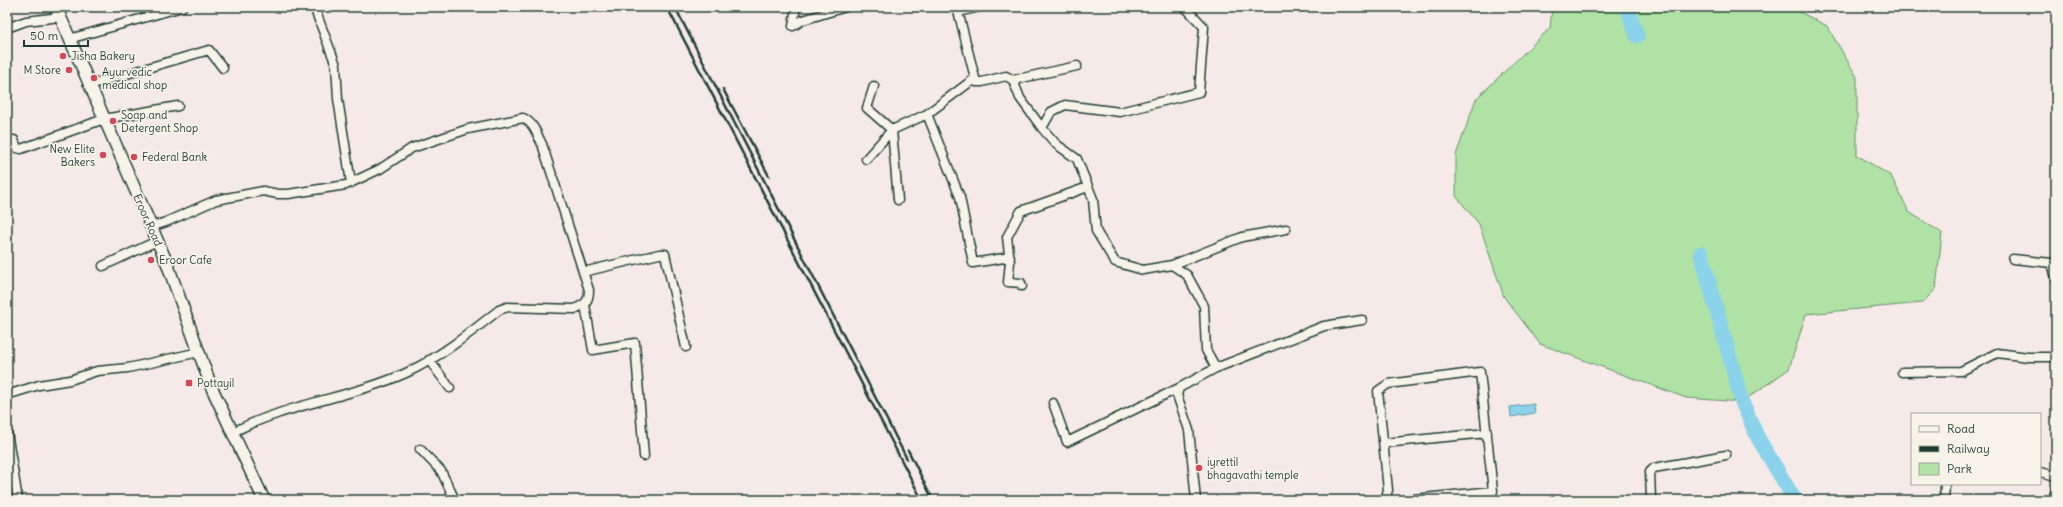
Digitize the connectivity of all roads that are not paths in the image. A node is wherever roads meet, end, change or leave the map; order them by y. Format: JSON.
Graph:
{"nodes":[{"id":1,"x":182,"y":7,"type":"edge"},
{"id":2,"x":314,"y":7,"type":"edge"},
{"id":3,"x":796,"y":7,"type":"edge"},
{"id":4,"x":846,"y":7,"type":"edge"},
{"id":5,"x":980,"y":7,"type":"edge"},
{"id":6,"x":1185,"y":7,"type":"edge"},
{"id":7,"x":956,"y":9,"type":"edge"},
{"id":8,"x":58,"y":12,"type":"edge"},
{"id":9,"x":7,"y":28,"type":"edge"},
{"id":10,"x":70,"y":39,"type":"junction"},
{"id":11,"x":1077,"y":66,"type":"dead end"},
{"id":12,"x":223,"y":68,"type":"dead end"},
{"id":13,"x":974,"y":79,"type":"junction"},
{"id":14,"x":1013,"y":80,"type":"junction"},
{"id":15,"x":89,"y":85,"type":"junction"},
{"id":16,"x":874,"y":86,"type":"dead end"},
{"id":17,"x":178,"y":106,"type":"dead end"},
{"id":18,"x":927,"y":114,"type":"junction"},
{"id":19,"x":104,"y":119,"type":"junction"},
{"id":20,"x":1042,"y":128,"type":"junction"},
{"id":21,"x":892,"y":130,"type":"junction"},
{"id":22,"x":7,"y":141,"type":"edge"},
{"id":23,"x":866,"y":158,"type":"dead end"},
{"id":24,"x":351,"y":183,"type":"junction"},
{"id":25,"x":1088,"y":187,"type":"junction"},
{"id":26,"x":898,"y":200,"type":"dead end"},
{"id":27,"x":151,"y":227,"type":"junction"},
{"id":28,"x":1286,"y":229,"type":"dead end"},
{"id":29,"x":157,"y":241,"type":"junction"},
{"id":30,"x":1010,"y":257,"type":"junction"},
{"id":31,"x":2013,"y":259,"type":"dead end"},
{"id":32,"x":1172,"y":265,"type":"junction"},
{"id":33,"x":103,"y":266,"type":"dead end"},
{"id":34,"x":582,"y":272,"type":"junction"},
{"id":35,"x":2056,"y":278,"type":"edge"},
{"id":36,"x":1022,"y":286,"type":"dead end"},
{"id":37,"x":585,"y":305,"type":"junction"},
{"id":38,"x":1362,"y":320,"type":"dead end"},
{"id":39,"x":686,"y":347,"type":"dead end"},
{"id":40,"x":199,"y":352,"type":"junction"},
{"id":41,"x":2056,"y":357,"type":"edge"},
{"id":42,"x":429,"y":360,"type":"junction"},
{"id":43,"x":1216,"y":368,"type":"junction"},
{"id":44,"x":1902,"y":372,"type":"dead end"},
{"id":45,"x":450,"y":388,"type":"dead end"},
{"id":46,"x":1179,"y":388,"type":"junction"},
{"id":47,"x":7,"y":395,"type":"edge"},
{"id":48,"x":1053,"y":403,"type":"dead end"},
{"id":49,"x":7,"y":432,"type":"edge"},
{"id":50,"x":233,"y":432,"type":"junction"},
{"id":51,"x":1487,"y":433,"type":"junction"},
{"id":52,"x":1384,"y":443,"type":"junction"},
{"id":53,"x":420,"y":449,"type":"dead end"},
{"id":54,"x":1726,"y":455,"type":"dead end"},
{"id":55,"x":644,"y":456,"type":"dead end"},
{"id":56,"x":2041,"y":472,"type":"edge"},
{"id":57,"x":2056,"y":476,"type":"edge"},
{"id":58,"x":1945,"y":485,"type":"edge"},
{"id":59,"x":2056,"y":489,"type":"edge"},
{"id":60,"x":18,"y":500,"type":"edge"},
{"id":61,"x":264,"y":500,"type":"edge"},
{"id":62,"x":455,"y":500,"type":"edge"},
{"id":63,"x":1196,"y":500,"type":"edge"},
{"id":64,"x":1387,"y":500,"type":"edge"},
{"id":65,"x":1404,"y":500,"type":"edge"},
{"id":66,"x":1651,"y":500,"type":"edge"},
{"id":67,"x":1944,"y":500,"type":"edge"},
{"id":68,"x":2053,"y":500,"type":"edge"}],
"edges":[{"from":1,"to":10,"type":"street"},
{"from":2,"to":24,"type":"street"},
{"from":3,"to":4,"type":"street"},
{"from":5,"to":7,"type":"street"},
{"from":6,"to":20,"type":"street"},
{"from":7,"to":13,"type":"street"},
{"from":8,"to":9,"type":"street"},
{"from":8,"to":10,"type":"main road","name":"Eroor Road"},
{"from":10,"to":15,"type":"main road","name":"Eroor Road"},
{"from":11,"to":14,"type":"street"},
{"from":12,"to":15,"type":"street"},
{"from":13,"to":14,"type":"street"},
{"from":13,"to":18,"type":"street"},
{"from":14,"to":20,"type":"street"},
{"from":15,"to":19,"type":"main road","name":"Eroor Road"},
{"from":16,"to":21,"type":"street"},
{"from":17,"to":19,"type":"street"},
{"from":18,"to":21,"type":"street"},
{"from":18,"to":30,"type":"street"},
{"from":19,"to":22,"type":"street"},
{"from":19,"to":27,"type":"main road","name":"Eroor Road"},
{"from":20,"to":25,"type":"street"},
{"from":21,"to":23,"type":"street"},
{"from":21,"to":26,"type":"street"},
{"from":24,"to":27,"type":"street"},
{"from":24,"to":34,"type":"street"},
{"from":25,"to":30,"type":"street"},
{"from":25,"to":32,"type":"street"},
{"from":27,"to":29,"type":"main road","name":"Eroor Road"},
{"from":28,"to":32,"type":"street"},
{"from":29,"to":33,"type":"street"},
{"from":29,"to":40,"type":"main road","name":"Eroor Road"},
{"from":30,"to":36,"type":"street"},
{"from":31,"to":35,"type":"street"},
{"from":32,"to":43,"type":"street"},
{"from":34,"to":37,"type":"street"},
{"from":34,"to":39,"type":"street"},
{"from":37,"to":42,"type":"street"},
{"from":37,"to":55,"type":"street"},
{"from":38,"to":43,"type":"street"},
{"from":40,"to":47,"type":"street"},
{"from":40,"to":50,"type":"main road","name":"Eroor Road"},
{"from":41,"to":44,"type":"street"},
{"from":42,"to":45,"type":"street"},
{"from":42,"to":50,"type":"street"},
{"from":43,"to":46,"type":"street"},
{"from":46,"to":48,"type":"street"},
{"from":46,"to":63,"type":"street"},
{"from":49,"to":60,"type":"street"},
{"from":50,"to":61,"type":"main road","name":"Eroor Road"},
{"from":51,"to":52,"type":"street"},
{"from":51,"to":52,"type":"street"},
{"from":51,"to":65,"type":"street"},
{"from":52,"to":64,"type":"street"},
{"from":53,"to":62,"type":"street"},
{"from":54,"to":66,"type":"street"},
{"from":56,"to":57,"type":"street"},
{"from":58,"to":67,"type":"street"},
{"from":59,"to":68,"type":"street"}]}
